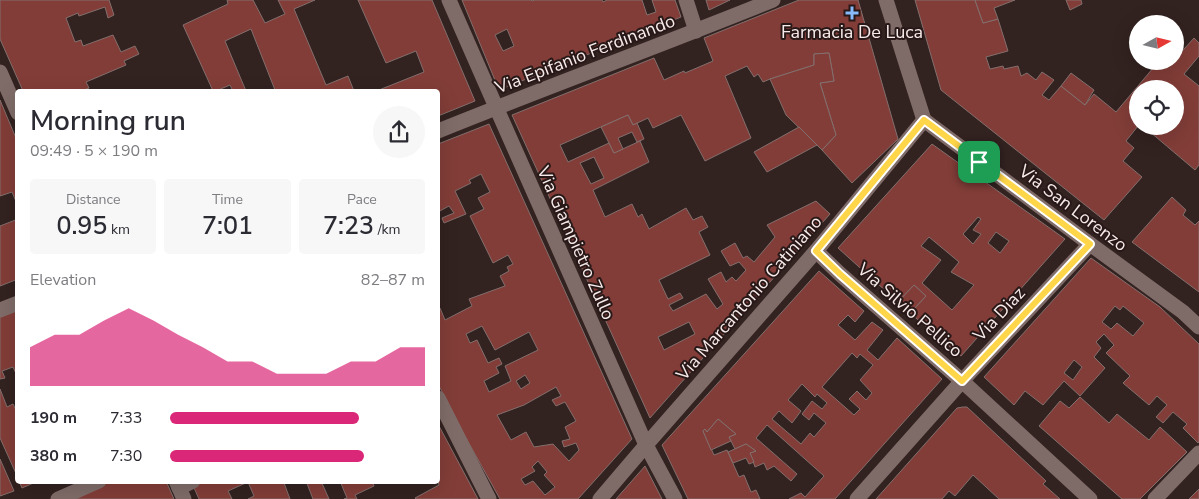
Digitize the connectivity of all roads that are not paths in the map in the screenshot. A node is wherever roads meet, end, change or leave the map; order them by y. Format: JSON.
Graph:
{"nodes":[{"id":1,"x":449,"y":0,"type":"edge"},
{"id":2,"x":686,"y":0,"type":"edge"},
{"id":3,"x":773,"y":0,"type":"edge"},
{"id":4,"x":886,"y":0,"type":"edge"},
{"id":5,"x":696,"y":31,"type":"junction"},
{"id":6,"x":0,"y":72,"type":"edge"},
{"id":7,"x":15,"y":106,"type":"edge"},
{"id":8,"x":496,"y":107,"type":"junction"},
{"id":9,"x":924,"y":120,"type":"junction"},
{"id":10,"x":440,"y":130,"type":"edge"},
{"id":11,"x":1090,"y":244,"type":"junction"},
{"id":12,"x":816,"y":251,"type":"junction"},
{"id":13,"x":15,"y":304,"type":"edge"},
{"id":14,"x":0,"y":310,"type":"edge"},
{"id":15,"x":1199,"y":327,"type":"edge"},
{"id":16,"x":962,"y":381,"type":"junction"},
{"id":17,"x":440,"y":402,"type":"edge"},
{"id":18,"x":646,"y":445,"type":"junction"},
{"id":19,"x":1199,"y":453,"type":"edge"},
{"id":20,"x":92,"y":484,"type":"edge"},
{"id":21,"x":58,"y":499,"type":"edge"},
{"id":22,"x":489,"y":499,"type":"edge"},
{"id":23,"x":600,"y":499,"type":"edge"},
{"id":24,"x":675,"y":499,"type":"edge"},
{"id":25,"x":857,"y":499,"type":"edge"},
{"id":26,"x":1090,"y":499,"type":"edge"},
{"id":27,"x":1155,"y":499,"type":"edge"}],
"edges":[{"from":1,"to":8,"type":"street","name":"Via Giampietro Zullo"},
{"from":2,"to":5,"type":"street"},
{"from":3,"to":5,"type":"street","name":"Via Epifanio Ferdinando"},
{"from":4,"to":9,"type":"street"},
{"from":5,"to":8,"type":"street","name":"Via Epifanio Ferdinando"},
{"from":6,"to":7,"type":"street"},
{"from":8,"to":10,"type":"street","name":"Via Epifanio Ferdinando"},
{"from":8,"to":18,"type":"street","name":"Via Giampietro Zullo"},
{"from":9,"to":11,"type":"street","name":"Via San Lorenzo"},
{"from":9,"to":12,"type":"street","name":"Via Marcantonio Catiniano"},
{"from":11,"to":15,"type":"street","name":"Via San Lorenzo"},
{"from":11,"to":16,"type":"street","name":"Via Diaz"},
{"from":12,"to":16,"type":"street","name":"Via Silvio Pellico"},
{"from":12,"to":18,"type":"street","name":"Via Marcantonio Catiniano"},
{"from":13,"to":14,"type":"street"},
{"from":16,"to":25,"type":"street","name":"Via Diaz"},
{"from":16,"to":26,"type":"street","name":"Via Silvio Pellico"},
{"from":17,"to":22,"type":"street"},
{"from":18,"to":23,"type":"street","name":"Via Marcantonio Catiniano"},
{"from":18,"to":24,"type":"street","name":"Via Giampietro Zullo"},
{"from":19,"to":27,"type":"street"},
{"from":20,"to":21,"type":"street"}]}
